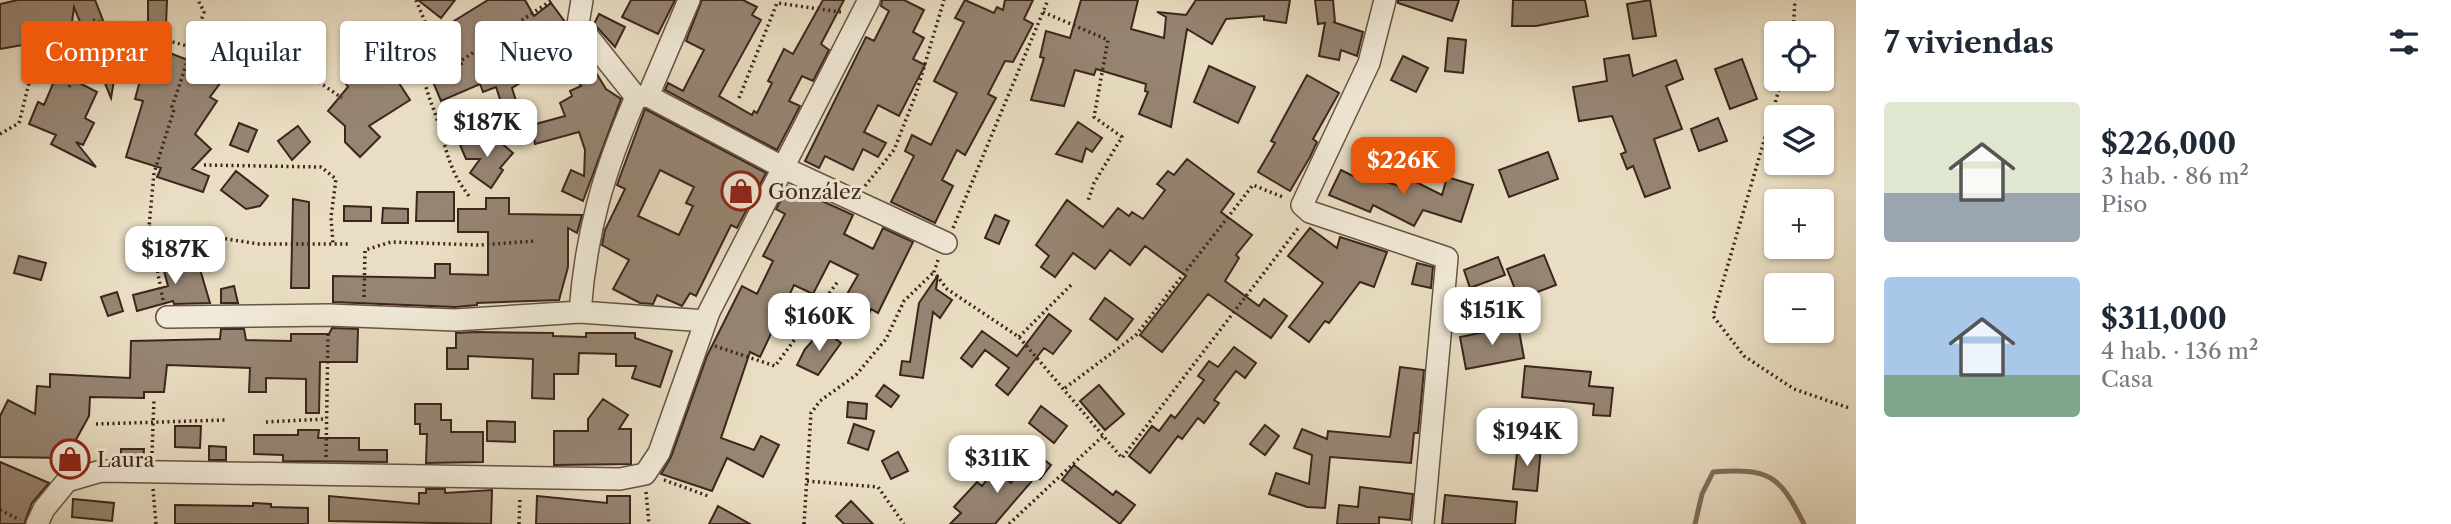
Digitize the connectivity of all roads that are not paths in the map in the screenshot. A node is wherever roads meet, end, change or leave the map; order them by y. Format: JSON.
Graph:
{"nodes":[{"id":1,"x":582,"y":0,"type":"edge"},
{"id":2,"x":689,"y":0,"type":"edge"},
{"id":3,"x":1385,"y":0,"type":"edge"},
{"id":4,"x":864,"y":8,"type":"edge"},
{"id":5,"x":642,"y":97,"type":"junction"},
{"id":6,"x":784,"y":168,"type":"junction"},
{"id":7,"x":946,"y":243,"type":"road end"},
{"id":8,"x":580,"y":312,"type":"junction"},
{"id":9,"x":167,"y":317,"type":"road end"},
{"id":10,"x":703,"y":330,"type":"junction"},
{"id":11,"x":37,"y":524,"type":"edge"},
{"id":12,"x":1423,"y":524,"type":"edge"}],
"edges":[{"from":1,"to":5,"type":"street"},
{"from":2,"to":5,"type":"street"},
{"from":3,"to":12,"type":"street"},
{"from":4,"to":6,"type":"street"},
{"from":5,"to":6,"type":"street"},
{"from":5,"to":8,"type":"street"},
{"from":6,"to":7,"type":"street"},
{"from":6,"to":10,"type":"street"},
{"from":8,"to":9,"type":"street"},
{"from":8,"to":10,"type":"street"},
{"from":10,"to":11,"type":"street"}]}
